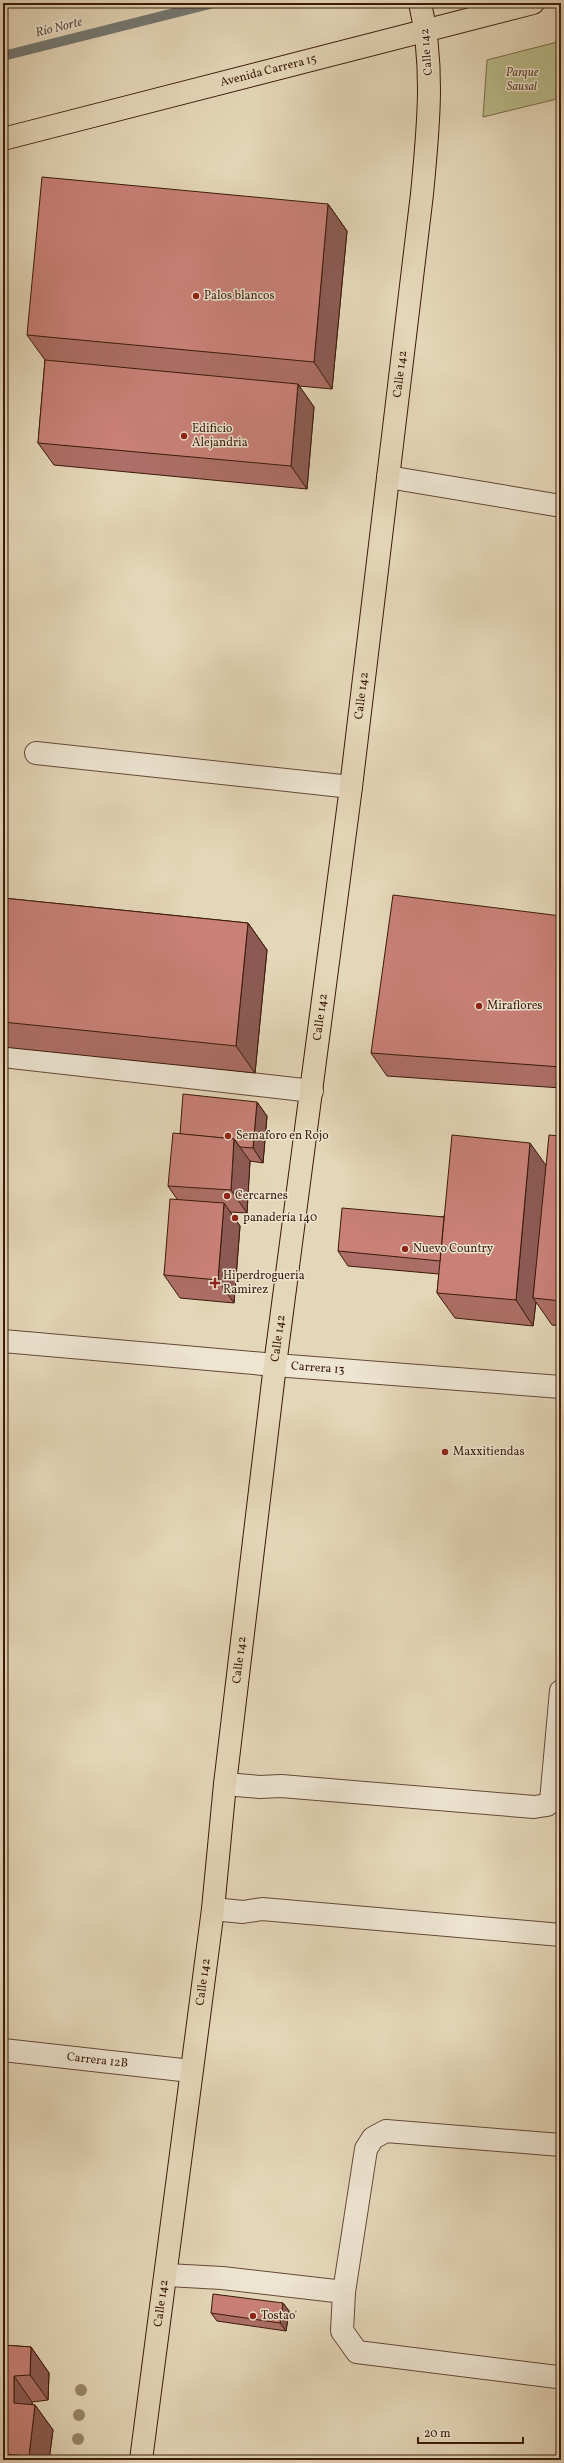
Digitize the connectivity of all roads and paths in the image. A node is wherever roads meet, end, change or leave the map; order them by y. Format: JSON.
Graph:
{"nodes":[{"id":1,"x":534,"y":3,"type":"edge"},
{"id":2,"x":421,"y":5,"type":"edge"},
{"id":3,"x":427,"y":30,"type":"junction"},
{"id":4,"x":3,"y":139,"type":"edge"},
{"id":5,"x":388,"y":477,"type":"junction"},
{"id":6,"x":561,"y":506,"type":"edge"},
{"id":7,"x":36,"y":753,"type":"dead end"},
{"id":8,"x":351,"y":787,"type":"junction"},
{"id":9,"x":3,"y":1056,"type":"edge"},
{"id":10,"x":312,"y":1091,"type":"junction"},
{"id":11,"x":3,"y":1341,"type":"edge"},
{"id":12,"x":275,"y":1365,"type":"junction"},
{"id":13,"x":561,"y":1387,"type":"edge"},
{"id":14,"x":561,"y":1692,"type":"edge"},
{"id":15,"x":225,"y":1784,"type":"junction"},
{"id":16,"x":213,"y":1909,"type":"junction"},
{"id":17,"x":561,"y":1935,"type":"edge"},
{"id":18,"x":3,"y":2050,"type":"edge"},
{"id":19,"x":191,"y":2071,"type":"junction"},
{"id":20,"x":561,"y":2145,"type":"edge"},
{"id":21,"x":167,"y":2275,"type":"junction"},
{"id":22,"x":344,"y":2292,"type":"junction"},
{"id":23,"x":558,"y":2377,"type":"dead end"},
{"id":24,"x":141,"y":2460,"type":"edge"}],
"edges":[{"from":1,"to":3,"type":"main road","name":"Avenida Carrera 15"},
{"from":2,"to":3,"type":"main road","name":"Calle 142"},
{"from":3,"to":4,"type":"main road","name":"Avenida Carrera 15"},
{"from":3,"to":5,"type":"main road","name":"Calle 142"},
{"from":5,"to":6,"type":"street"},
{"from":5,"to":8,"type":"main road","name":"Calle 142"},
{"from":7,"to":8,"type":"street"},
{"from":8,"to":10,"type":"main road","name":"Calle 142"},
{"from":9,"to":10,"type":"street"},
{"from":10,"to":12,"type":"main road","name":"Calle 142"},
{"from":11,"to":12,"type":"street","name":"Carrera 13"},
{"from":12,"to":13,"type":"street","name":"Carrera 13"},
{"from":12,"to":15,"type":"main road","name":"Calle 142"},
{"from":14,"to":15,"type":"street"},
{"from":15,"to":16,"type":"main road","name":"Calle 142"},
{"from":16,"to":17,"type":"street"},
{"from":16,"to":19,"type":"main road","name":"Calle 142"},
{"from":18,"to":19,"type":"street","name":"Carrera 12B"},
{"from":19,"to":21,"type":"main road","name":"Calle 142"},
{"from":20,"to":22,"type":"street"},
{"from":21,"to":22,"type":"street"},
{"from":21,"to":24,"type":"main road","name":"Calle 142"},
{"from":22,"to":23,"type":"street"}]}
